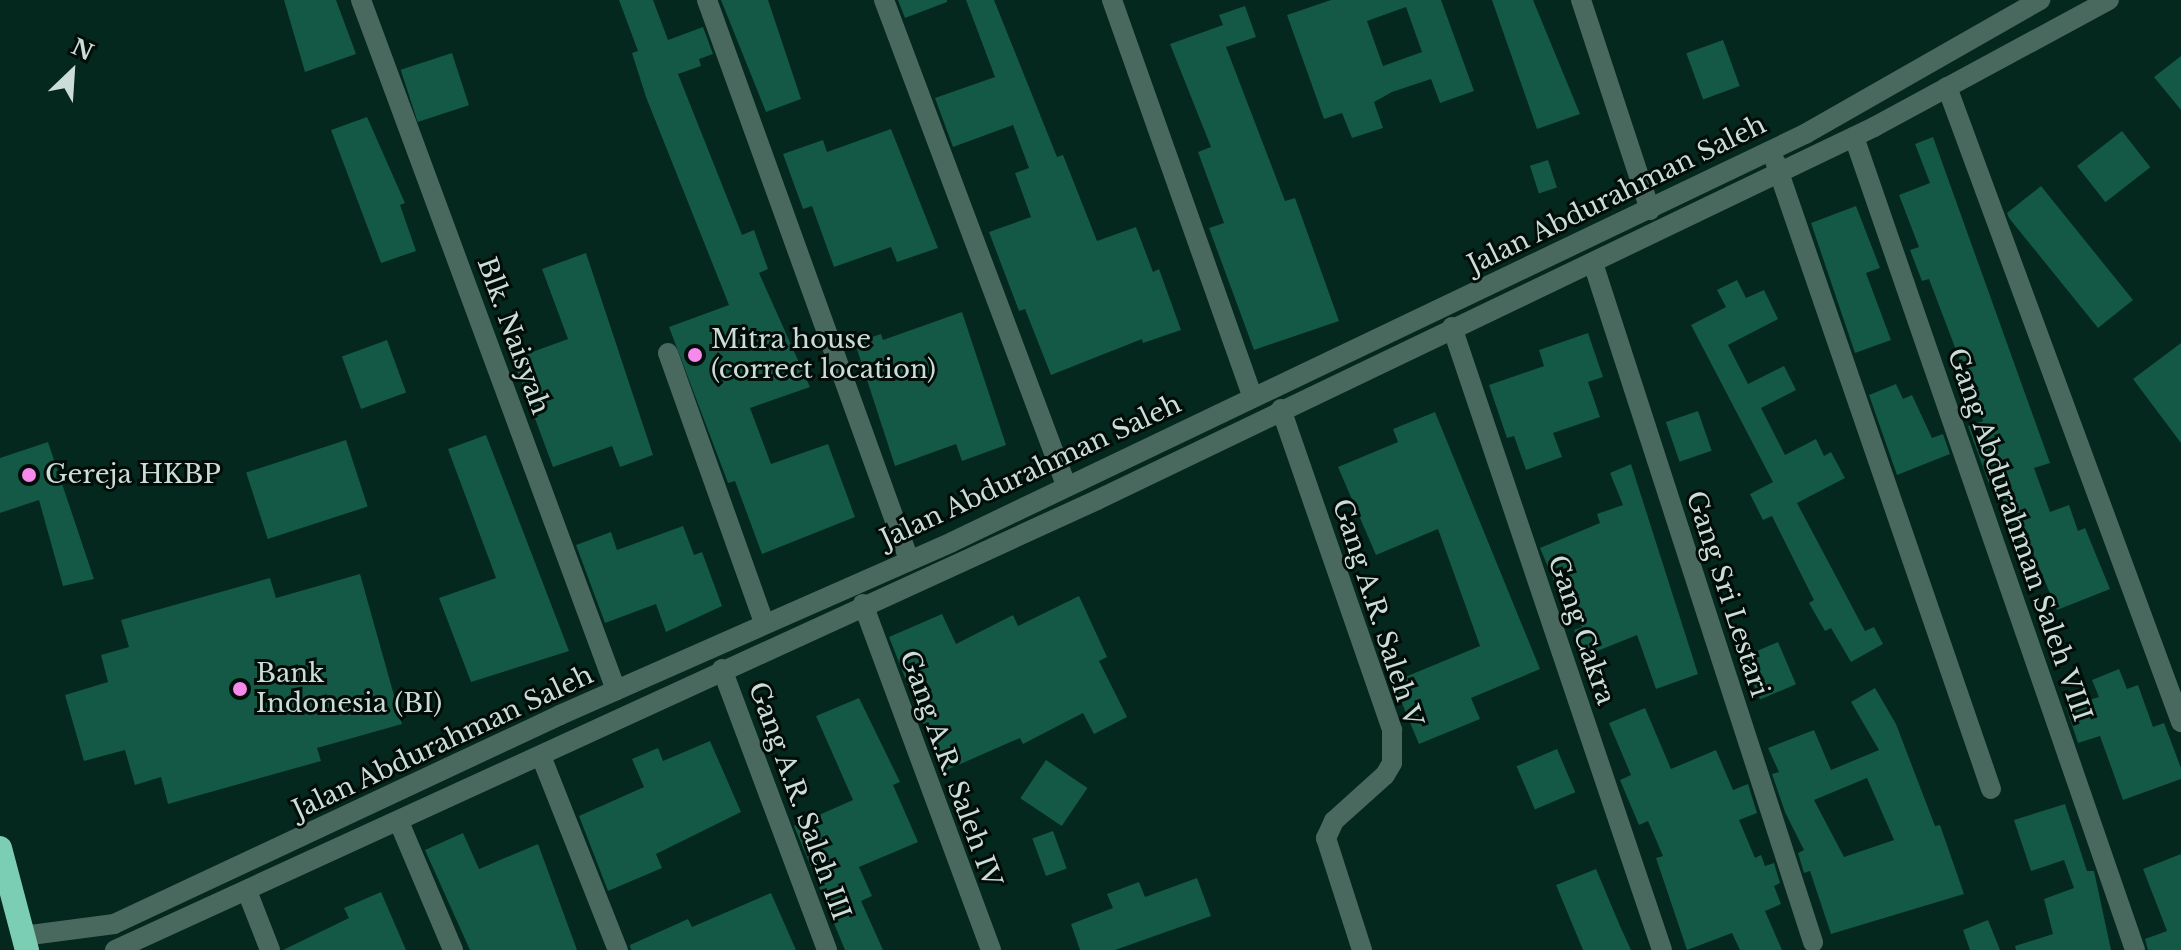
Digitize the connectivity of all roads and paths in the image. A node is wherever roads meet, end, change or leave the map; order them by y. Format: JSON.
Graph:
{"nodes":[{"id":1,"x":361,"y":0,"type":"edge"},
{"id":2,"x":707,"y":0,"type":"edge"},
{"id":3,"x":884,"y":0,"type":"edge"},
{"id":4,"x":1112,"y":0,"type":"edge"},
{"id":5,"x":1581,"y":0,"type":"edge"},
{"id":6,"x":2040,"y":0,"type":"edge"},
{"id":7,"x":2109,"y":0,"type":"edge"},
{"id":8,"x":1947,"y":87,"type":"junction"},
{"id":9,"x":1854,"y":137,"type":"junction"},
{"id":10,"x":1770,"y":150,"type":"junction"},
{"id":11,"x":1779,"y":174,"type":"junction"},
{"id":12,"x":1650,"y":210,"type":"junction"},
{"id":13,"x":1593,"y":263,"type":"junction"},
{"id":14,"x":1452,"y":327,"type":"junction"},
{"id":15,"x":668,"y":353,"type":"dead end"},
{"id":16,"x":1252,"y":395,"type":"junction"},
{"id":17,"x":1281,"y":409,"type":"junction"},
{"id":18,"x":1066,"y":485,"type":"junction"},
{"id":19,"x":956,"y":551,"type":"junction"},
{"id":20,"x":909,"y":560,"type":"junction"},
{"id":21,"x":863,"y":604,"type":"junction"},
{"id":22,"x":764,"y":622,"type":"junction"},
{"id":23,"x":722,"y":669,"type":"junction"},
{"id":24,"x":616,"y":690,"type":"junction"},
{"id":25,"x":2181,"y":722,"type":"edge"},
{"id":26,"x":541,"y":756,"type":"junction"},
{"id":27,"x":1991,"y":789,"type":"dead end"},
{"id":28,"x":399,"y":822,"type":"junction"},
{"id":29,"x":0,"y":848,"type":"edge"},
{"id":30,"x":207,"y":882,"type":"junction"},
{"id":31,"x":247,"y":891,"type":"junction"},
{"id":32,"x":216,"y":904,"type":"junction"},
{"id":33,"x":1813,"y":942,"type":"dead end"},
{"id":34,"x":25,"y":943,"type":"edge"},
{"id":35,"x":115,"y":950,"type":"edge"},
{"id":36,"x":270,"y":950,"type":"edge"},
{"id":37,"x":453,"y":950,"type":"edge"},
{"id":38,"x":618,"y":950,"type":"edge"},
{"id":39,"x":827,"y":950,"type":"edge"},
{"id":40,"x":991,"y":950,"type":"edge"},
{"id":41,"x":1362,"y":950,"type":"edge"},
{"id":42,"x":1662,"y":950,"type":"edge"},
{"id":43,"x":2135,"y":950,"type":"edge"}],
"edges":[{"from":1,"to":24,"type":"street","name":"Blk. Naisyah"},
{"from":2,"to":20,"type":"street"},
{"from":3,"to":18,"type":"street"},
{"from":4,"to":16,"type":"street"},
{"from":5,"to":12,"type":"street"},
{"from":6,"to":10,"type":"street","name":"Jalan Abdurahman Saleh"},
{"from":7,"to":8,"type":"street","name":"Jalan Abdurahman Saleh"},
{"from":8,"to":9,"type":"street","name":"Jalan Abdurahman Saleh"},
{"from":8,"to":25,"type":"street"},
{"from":9,"to":11,"type":"street","name":"Jalan Abdurahman Saleh"},
{"from":9,"to":43,"type":"street","name":"Gang Abdurahman Saleh VIII"},
{"from":10,"to":11,"type":"street"},
{"from":10,"to":12,"type":"street","name":"Jalan Abdurahman Saleh"},
{"from":11,"to":13,"type":"street","name":"Jalan Abdurahman Saleh"},
{"from":11,"to":27,"type":"street"},
{"from":12,"to":16,"type":"street","name":"Jalan Abdurahman Saleh"},
{"from":13,"to":14,"type":"street","name":"Jalan Abdurahman Saleh"},
{"from":13,"to":33,"type":"street","name":"Gang Sri Lestari"},
{"from":14,"to":17,"type":"street","name":"Jalan Abdurahman Saleh"},
{"from":14,"to":42,"type":"street","name":"Gang Cakra"},
{"from":15,"to":22,"type":"street"},
{"from":16,"to":18,"type":"street","name":"Jalan Abdurahman Saleh"},
{"from":17,"to":19,"type":"street","name":"Jalan Abdurahman Saleh"},
{"from":17,"to":41,"type":"street","name":"Gang A.R. Saleh V"},
{"from":18,"to":19,"type":"street","name":"Jalan Abdurahman Saleh"},
{"from":19,"to":20,"type":"street","name":"Jalan Abdurahman Saleh"},
{"from":19,"to":21,"type":"street","name":"Jalan Abdurahman Saleh"},
{"from":20,"to":22,"type":"street","name":"Jalan Abdurahman Saleh"},
{"from":21,"to":23,"type":"street","name":"Jalan Abdurahman Saleh"},
{"from":21,"to":40,"type":"street","name":"Gang A.R. Saleh IV"},
{"from":22,"to":24,"type":"street","name":"Jalan Abdurahman Saleh"},
{"from":23,"to":26,"type":"street","name":"Jalan Abdurahman Saleh"},
{"from":23,"to":39,"type":"street","name":"Gang A.R. Saleh III"},
{"from":24,"to":30,"type":"street","name":"Jalan Abdurahman Saleh"},
{"from":26,"to":28,"type":"street","name":"Jalan Abdurahman Saleh"},
{"from":26,"to":38,"type":"street"},
{"from":28,"to":31,"type":"street","name":"Jalan Abdurahman Saleh"},
{"from":28,"to":37,"type":"street"},
{"from":29,"to":34,"type":"highway"},
{"from":30,"to":32,"type":"street"},
{"from":30,"to":34,"type":"street","name":"Jalan Abdurahman Saleh"},
{"from":31,"to":32,"type":"street","name":"Jalan Abdurahman Saleh"},
{"from":31,"to":36,"type":"street"},
{"from":32,"to":35,"type":"street","name":"Jalan Abdurahman Saleh"}]}
